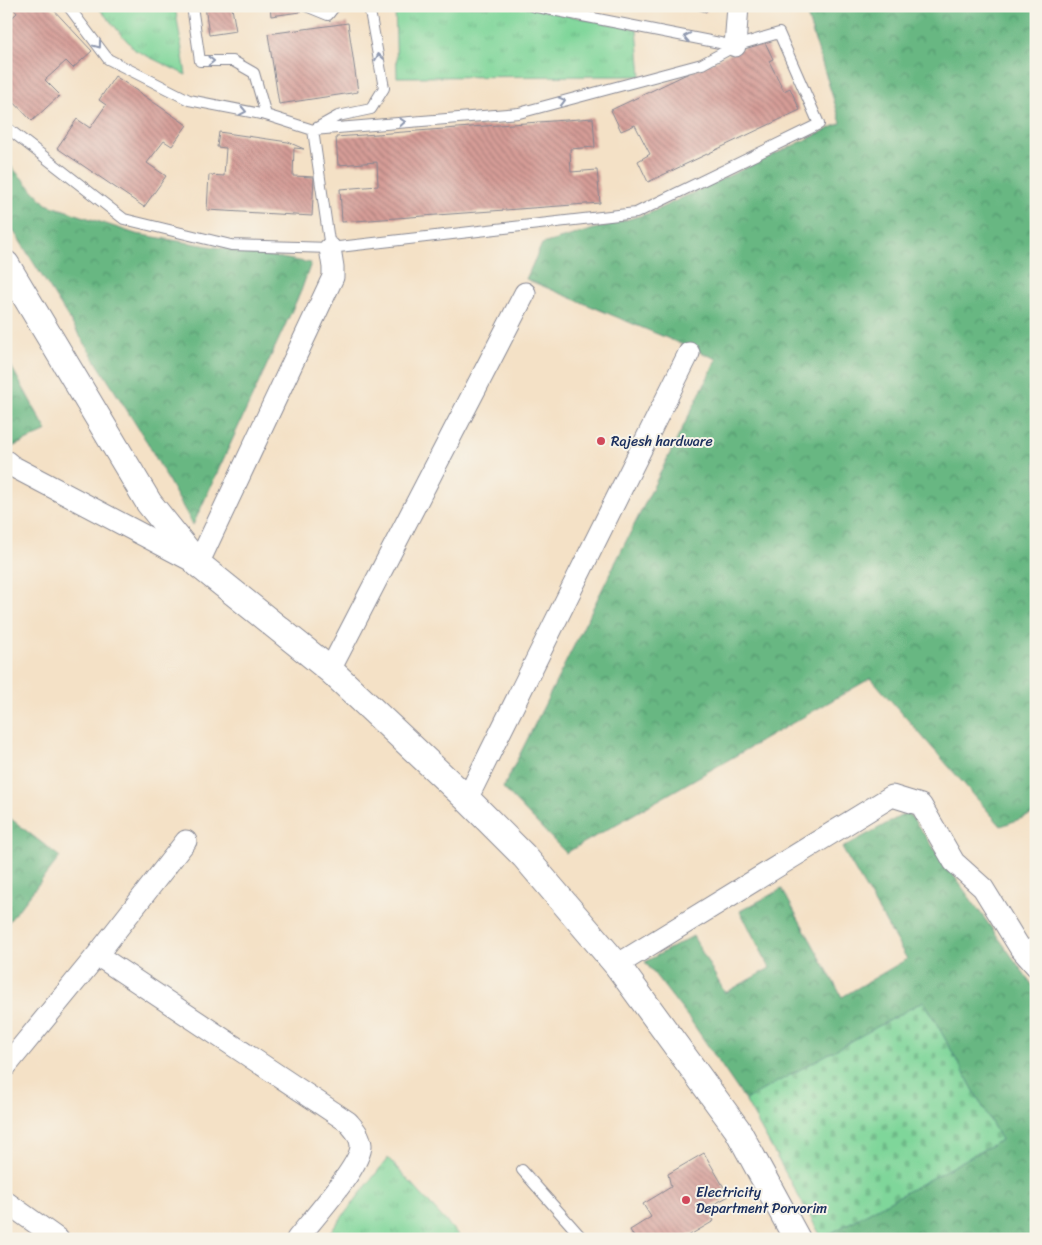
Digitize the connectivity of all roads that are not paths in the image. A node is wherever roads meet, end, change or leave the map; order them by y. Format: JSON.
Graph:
{"nodes":[{"id":1,"x":68,"y":6,"type":"edge"},
{"id":2,"x":192,"y":6,"type":"edge"},
{"id":3,"x":306,"y":6,"type":"edge"},
{"id":4,"x":335,"y":6,"type":"edge"},
{"id":5,"x":369,"y":6,"type":"edge"},
{"id":6,"x":532,"y":6,"type":"edge"},
{"id":7,"x":738,"y":6,"type":"edge"},
{"id":8,"x":735,"y":46,"type":"junction"},
{"id":9,"x":266,"y":115,"type":"junction"},
{"id":10,"x":6,"y":127,"type":"edge"},
{"id":11,"x":313,"y":130,"type":"junction"},
{"id":12,"x":330,"y":248,"type":"junction"},
{"id":13,"x":6,"y":264,"type":"edge"},
{"id":14,"x":525,"y":293,"type":"dead end"},
{"id":15,"x":689,"y":353,"type":"dead end"},
{"id":16,"x":8,"y":466,"type":"edge"},
{"id":17,"x":198,"y":564,"type":"junction"},
{"id":18,"x":330,"y":670,"type":"junction"},
{"id":19,"x":467,"y":799,"type":"junction"},
{"id":20,"x":186,"y":841,"type":"dead end"},
{"id":21,"x":1028,"y":945,"type":"edge"},
{"id":22,"x":97,"y":955,"type":"junction"},
{"id":23,"x":617,"y":965,"type":"junction"},
{"id":24,"x":1036,"y":966,"type":"edge"},
{"id":25,"x":6,"y":1066,"type":"edge"},
{"id":26,"x":522,"y":1170,"type":"dead end"},
{"id":27,"x":6,"y":1202,"type":"edge"},
{"id":28,"x":58,"y":1239,"type":"edge"},
{"id":29,"x":297,"y":1239,"type":"edge"},
{"id":30,"x":583,"y":1239,"type":"edge"},
{"id":31,"x":796,"y":1239,"type":"edge"}],
"edges":[{"from":1,"to":9,"type":"lane","one_way":true},
{"from":2,"to":9,"type":"lane","one_way":true},
{"from":3,"to":4,"type":"lane"},
{"from":11,"to":5,"type":"lane","one_way":true},
{"from":8,"to":6,"type":"lane","one_way":true},
{"from":7,"to":8,"type":"street"},
{"from":11,"to":8,"type":"lane","one_way":true},
{"from":8,"to":12,"type":"lane"},
{"from":9,"to":11,"type":"lane"},
{"from":10,"to":12,"type":"lane"},
{"from":11,"to":12,"type":"lane"},
{"from":12,"to":17,"type":"street"},
{"from":13,"to":17,"type":"street"},
{"from":14,"to":18,"type":"street"},
{"from":15,"to":19,"type":"street"},
{"from":16,"to":17,"type":"street"},
{"from":17,"to":18,"type":"street"},
{"from":18,"to":19,"type":"street"},
{"from":19,"to":23,"type":"street"},
{"from":20,"to":22,"type":"street"},
{"from":21,"to":23,"type":"street"},
{"from":21,"to":24,"type":"street"},
{"from":22,"to":25,"type":"street"},
{"from":22,"to":29,"type":"street"},
{"from":23,"to":31,"type":"street"},
{"from":26,"to":30,"type":"lane"},
{"from":27,"to":28,"type":"street"}]}
